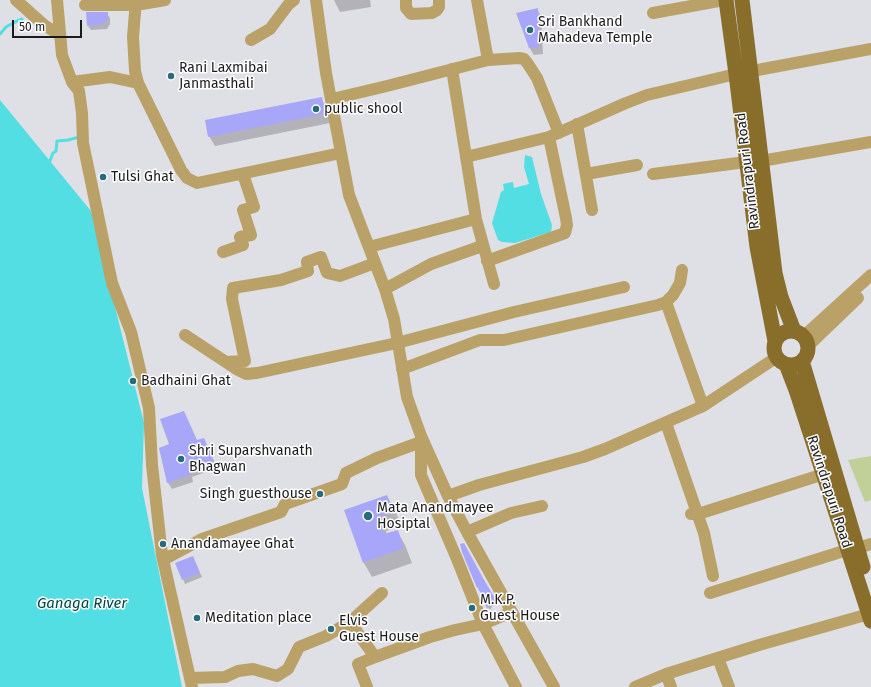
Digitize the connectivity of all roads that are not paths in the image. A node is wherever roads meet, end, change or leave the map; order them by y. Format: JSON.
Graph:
{"nodes":[{"id":1,"x":16,"y":0,"type":"edge"},
{"id":2,"x":57,"y":0,"type":"edge"},
{"id":3,"x":165,"y":0,"type":"edge"},
{"id":4,"x":294,"y":0,"type":"edge"},
{"id":5,"x":316,"y":0,"type":"edge"},
{"id":6,"x":406,"y":0,"type":"edge"},
{"id":7,"x":439,"y":0,"type":"edge"},
{"id":8,"x":477,"y":0,"type":"edge"},
{"id":9,"x":725,"y":0,"type":"edge"},
{"id":10,"x":742,"y":0,"type":"edge"},
{"id":11,"x":136,"y":2,"type":"edge"},
{"id":12,"x":84,"y":5,"type":"dead end"},
{"id":13,"x":653,"y":13,"type":"dead end"},
{"id":14,"x":60,"y":35,"type":"junction"},
{"id":15,"x":251,"y":40,"type":"dead end"},
{"id":16,"x":871,"y":49,"type":"edge"},
{"id":17,"x":488,"y":60,"type":"junction"},
{"id":18,"x":452,"y":69,"type":"junction"},
{"id":19,"x":752,"y":72,"type":"junction"},
{"id":20,"x":736,"y":74,"type":"junction"},
{"id":21,"x":72,"y":82,"type":"junction"},
{"id":22,"x":138,"y":83,"type":"junction"},
{"id":23,"x":332,"y":99,"type":"junction"},
{"id":24,"x":577,"y":124,"type":"junction"},
{"id":25,"x":554,"y":135,"type":"junction"},
{"id":26,"x":871,"y":142,"type":"edge"},
{"id":27,"x":341,"y":153,"type":"junction"},
{"id":28,"x":466,"y":157,"type":"junction"},
{"id":29,"x":754,"y":161,"type":"junction"},
{"id":30,"x":637,"y":165,"type":"dead end"},
{"id":31,"x":243,"y":174,"type":"junction"},
{"id":32,"x":586,"y":174,"type":"junction"},
{"id":33,"x":653,"y":174,"type":"dead end"},
{"id":34,"x":592,"y":210,"type":"dead end"},
{"id":35,"x":476,"y":219,"type":"junction"},
{"id":36,"x":482,"y":246,"type":"junction"},
{"id":37,"x":369,"y":247,"type":"junction"},
{"id":38,"x":222,"y":252,"type":"dead end"},
{"id":39,"x":487,"y":261,"type":"junction"},
{"id":40,"x":375,"y":263,"type":"junction"},
{"id":41,"x":682,"y":270,"type":"dead end"},
{"id":42,"x":871,"y":276,"type":"edge"},
{"id":43,"x":494,"y":284,"type":"dead end"},
{"id":44,"x":624,"y":286,"type":"dead end"},
{"id":45,"x":871,"y":286,"type":"edge"},
{"id":46,"x":385,"y":289,"type":"junction"},
{"id":47,"x":666,"y":302,"type":"junction"},
{"id":48,"x":185,"y":335,"type":"dead end"},
{"id":49,"x":802,"y":338,"type":"junction"},
{"id":50,"x":775,"y":341,"type":"junction"},
{"id":51,"x":397,"y":344,"type":"junction"},
{"id":52,"x":781,"y":361,"type":"junction"},
{"id":53,"x":802,"y":361,"type":"junction"},
{"id":54,"x":226,"y":362,"type":"junction"},
{"id":55,"x":402,"y":369,"type":"junction"},
{"id":56,"x":703,"y":406,"type":"junction"},
{"id":57,"x":666,"y":423,"type":"junction"},
{"id":58,"x":421,"y":439,"type":"junction"},
{"id":59,"x":824,"y":474,"type":"junction"},
{"id":60,"x":448,"y":496,"type":"junction"},
{"id":61,"x":542,"y":506,"type":"dead end"},
{"id":62,"x":694,"y":514,"type":"junction"},
{"id":63,"x":466,"y":532,"type":"junction"},
{"id":64,"x":859,"y":547,"type":"edge"},
{"id":65,"x":163,"y":560,"type":"junction"},
{"id":66,"x":713,"y":576,"type":"dead end"},
{"id":67,"x":871,"y":592,"type":"edge"},
{"id":68,"x":382,"y":593,"type":"dead end"},
{"id":69,"x":710,"y":593,"type":"dead end"},
{"id":70,"x":512,"y":612,"type":"junction"},
{"id":71,"x":870,"y":617,"type":"edge"},
{"id":72,"x":350,"y":622,"type":"junction"},
{"id":73,"x":483,"y":624,"type":"junction"},
{"id":74,"x":375,"y":657,"type":"junction"},
{"id":75,"x":718,"y":658,"type":"junction"},
{"id":76,"x":666,"y":674,"type":"junction"},
{"id":77,"x":191,"y":683,"type":"edge"},
{"id":78,"x":367,"y":687,"type":"edge"},
{"id":79,"x":516,"y":687,"type":"edge"},
{"id":80,"x":554,"y":687,"type":"edge"},
{"id":81,"x":635,"y":687,"type":"edge"},
{"id":82,"x":671,"y":687,"type":"edge"},
{"id":83,"x":729,"y":687,"type":"edge"}],
"edges":[{"from":1,"to":14,"type":"street"},
{"from":2,"to":14,"type":"street"},
{"from":3,"to":11,"type":"street"},
{"from":4,"to":15,"type":"street"},
{"from":5,"to":23,"type":"street"},
{"from":6,"to":7,"type":"street"},
{"from":8,"to":17,"type":"street"},
{"from":9,"to":13,"type":"street"},
{"from":9,"to":20,"type":"main road","name":"Ravindrapuri Road"},
{"from":10,"to":19,"type":"main road","name":"Ravindrapuri Road"},
{"from":11,"to":12,"type":"street"},
{"from":11,"to":22,"type":"street"},
{"from":14,"to":21,"type":"street"},
{"from":16,"to":19,"type":"street"},
{"from":17,"to":18,"type":"street"},
{"from":17,"to":25,"type":"street"},
{"from":18,"to":23,"type":"street"},
{"from":18,"to":28,"type":"street"},
{"from":19,"to":20,"type":"street"},
{"from":19,"to":29,"type":"main road","name":"Ravindrapuri Road"},
{"from":20,"to":24,"type":"street"},
{"from":20,"to":29,"type":"main road","name":"Ravindrapuri Road"},
{"from":21,"to":22,"type":"street"},
{"from":21,"to":65,"type":"street"},
{"from":22,"to":31,"type":"street"},
{"from":23,"to":27,"type":"street"},
{"from":24,"to":25,"type":"street"},
{"from":24,"to":32,"type":"street"},
{"from":25,"to":28,"type":"street"},
{"from":25,"to":39,"type":"street"},
{"from":26,"to":29,"type":"street"},
{"from":27,"to":31,"type":"street"},
{"from":27,"to":37,"type":"street"},
{"from":28,"to":35,"type":"street"},
{"from":29,"to":33,"type":"street"},
{"from":29,"to":49,"type":"main road","name":"Ravindrapuri Road"},
{"from":29,"to":50,"type":"main road","name":"Ravindrapuri Road"},
{"from":30,"to":32,"type":"street"},
{"from":31,"to":38,"type":"street"},
{"from":32,"to":34,"type":"street"},
{"from":35,"to":36,"type":"street"},
{"from":35,"to":37,"type":"street"},
{"from":36,"to":39,"type":"street"},
{"from":36,"to":46,"type":"street"},
{"from":37,"to":40,"type":"street"},
{"from":39,"to":43,"type":"street"},
{"from":40,"to":46,"type":"street"},
{"from":40,"to":54,"type":"street"},
{"from":41,"to":47,"type":"street"},
{"from":42,"to":49,"type":"street"},
{"from":44,"to":51,"type":"street"},
{"from":45,"to":49,"type":"street"},
{"from":46,"to":51,"type":"street"},
{"from":47,"to":55,"type":"street"},
{"from":47,"to":56,"type":"street"},
{"from":48,"to":54,"type":"street"},
{"from":49,"to":50,"type":"main road"},
{"from":49,"to":53,"type":"main road"},
{"from":50,"to":52,"type":"main road"},
{"from":51,"to":54,"type":"street"},
{"from":51,"to":55,"type":"street"},
{"from":52,"to":53,"type":"main road"},
{"from":52,"to":56,"type":"street"},
{"from":52,"to":59,"type":"main road","name":"Ravindrapuri Road"},
{"from":53,"to":64,"type":"main road","name":"Ravindrapuri Road"},
{"from":55,"to":58,"type":"street"},
{"from":56,"to":57,"type":"street"},
{"from":57,"to":60,"type":"street"},
{"from":57,"to":62,"type":"street"},
{"from":58,"to":60,"type":"street"},
{"from":58,"to":65,"type":"street"},
{"from":58,"to":73,"type":"street"},
{"from":59,"to":62,"type":"street"},
{"from":59,"to":64,"type":"main road","name":"Ravindrapuri Road"},
{"from":60,"to":63,"type":"street"},
{"from":61,"to":63,"type":"street"},
{"from":62,"to":66,"type":"street"},
{"from":63,"to":70,"type":"street"},
{"from":64,"to":67,"type":"main road","name":"Ravindrapuri Road"},
{"from":64,"to":69,"type":"street"},
{"from":64,"to":71,"type":"main road","name":"Ravindrapuri Road"},
{"from":65,"to":77,"type":"street"},
{"from":68,"to":72,"type":"street"},
{"from":70,"to":73,"type":"street"},
{"from":70,"to":80,"type":"street"},
{"from":71,"to":75,"type":"street"},
{"from":72,"to":74,"type":"street"},
{"from":72,"to":77,"type":"street"},
{"from":73,"to":74,"type":"street"},
{"from":73,"to":79,"type":"street"},
{"from":74,"to":78,"type":"street"},
{"from":75,"to":76,"type":"street"},
{"from":75,"to":83,"type":"street"},
{"from":76,"to":81,"type":"street"},
{"from":76,"to":82,"type":"street"}]}
